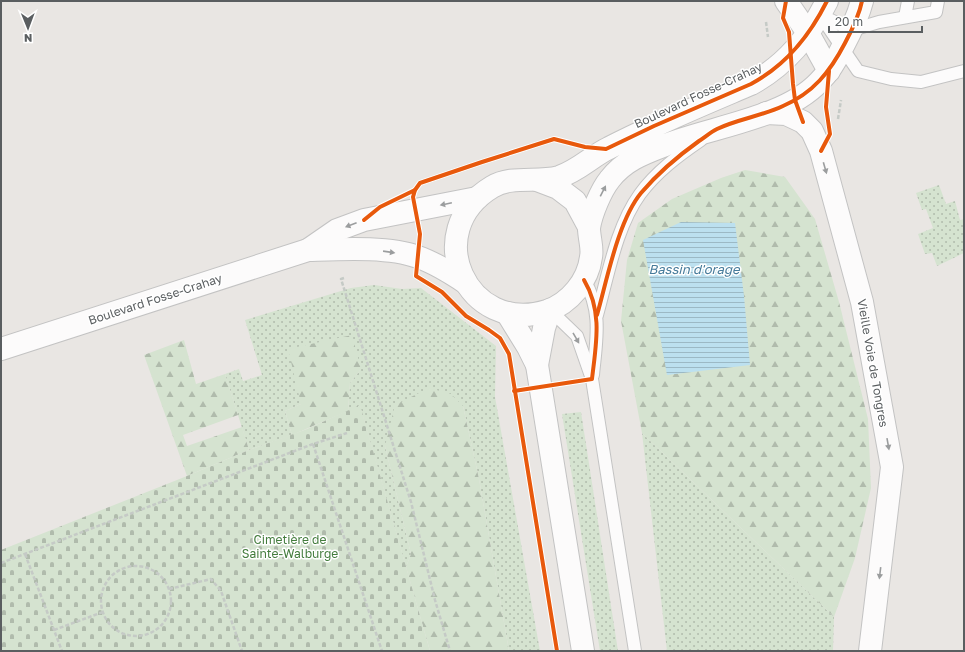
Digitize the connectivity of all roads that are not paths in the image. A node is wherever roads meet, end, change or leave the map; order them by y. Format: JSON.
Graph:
{"nodes":[{"id":1,"x":786,"y":1,"type":"edge"},
{"id":2,"x":862,"y":1,"type":"edge"},
{"id":3,"x":908,"y":1,"type":"edge"},
{"id":4,"x":938,"y":1,"type":"edge"},
{"id":5,"x":823,"y":8,"type":"edge"},
{"id":6,"x":905,"y":18,"type":"junction"},
{"id":7,"x":808,"y":33,"type":"junction"},
{"id":8,"x":847,"y":39,"type":"junction"},
{"id":9,"x":828,"y":71,"type":"junction"},
{"id":10,"x":964,"y":71,"type":"edge"},
{"id":11,"x":766,"y":113,"type":"junction"},
{"id":12,"x":716,"y":129,"type":"junction"},
{"id":13,"x":537,"y":180,"type":"junction"},
{"id":14,"x":477,"y":198,"type":"junction"},
{"id":15,"x":589,"y":228,"type":"junction"},
{"id":16,"x":308,"y":250,"type":"junction"},
{"id":17,"x":584,"y":280,"type":"junction"},
{"id":18,"x":466,"y":284,"type":"junction"},
{"id":19,"x":550,"y":310,"type":"junction"},
{"id":20,"x":507,"y":313,"type":"junction"},
{"id":21,"x":597,"y":315,"type":"junction"},
{"id":22,"x":1,"y":349,"type":"edge"},
{"id":23,"x":536,"y":364,"type":"junction"},
{"id":24,"x":592,"y":379,"type":"junction"},
{"id":25,"x":583,"y":651,"type":"edge"},
{"id":26,"x":635,"y":651,"type":"edge"},
{"id":27,"x":870,"y":651,"type":"edge"}],
"edges":[{"from":1,"to":7,"type":"main road"},
{"from":2,"to":8,"type":"main road","name":"Boulevard Fosse-Crahay"},
{"from":3,"to":6,"type":"lane"},
{"from":4,"to":6,"type":"lane"},
{"from":5,"to":7,"type":"main road","name":"Boulevard Fosse-Crahay"},
{"from":5,"to":8,"type":"lane"},
{"from":5,"to":8,"type":"lane"},
{"from":6,"to":8,"type":"lane"},
{"from":7,"to":9,"type":"main road"},
{"from":7,"to":13,"type":"main road","name":"Boulevard Fosse-Crahay"},
{"from":8,"to":9,"type":"main road","name":"Boulevard Fosse-Crahay"},
{"from":8,"to":10,"type":"lane"},
{"from":9,"to":11,"type":"main road","name":"Boulevard Fosse-Crahay"},
{"from":11,"to":12,"type":"main road","name":"Boulevard Fosse-Crahay"},
{"from":11,"to":27,"type":"main road","name":"Vieille Voie de Tongres","one_way":true},
{"from":15,"to":12,"type":"main road","name":"Boulevard Fosse-Crahay","one_way":true},
{"from":12,"to":21,"type":"lane"},
{"from":13,"to":14,"type":"main road","name":"Boulevard Fosse-Crahay"},
{"from":13,"to":15,"type":"main road","name":"Boulevard Fosse-Crahay"},
{"from":14,"to":16,"type":"main road","name":"Boulevard Fosse-Crahay","one_way":true},
{"from":14,"to":18,"type":"main road","name":"Boulevard Fosse-Crahay"},
{"from":15,"to":17,"type":"main road","name":"Boulevard Fosse-Crahay"},
{"from":16,"to":18,"type":"main road","name":"Boulevard Fosse-Crahay","one_way":true},
{"from":16,"to":22,"type":"main road","name":"Boulevard Fosse-Crahay"},
{"from":17,"to":19,"type":"main road","name":"Boulevard Fosse-Crahay"},
{"from":17,"to":21,"type":"lane"},
{"from":18,"to":20,"type":"main road","name":"Boulevard Fosse-Crahay"},
{"from":19,"to":20,"type":"main road","name":"Boulevard Fosse-Crahay"},
{"from":19,"to":23,"type":"main road"},
{"from":19,"to":24,"type":"lane","one_way":true},
{"from":20,"to":23,"type":"main road"},
{"from":21,"to":24,"type":"lane"},
{"from":23,"to":25,"type":"main road"},
{"from":24,"to":26,"type":"lane"}]}
